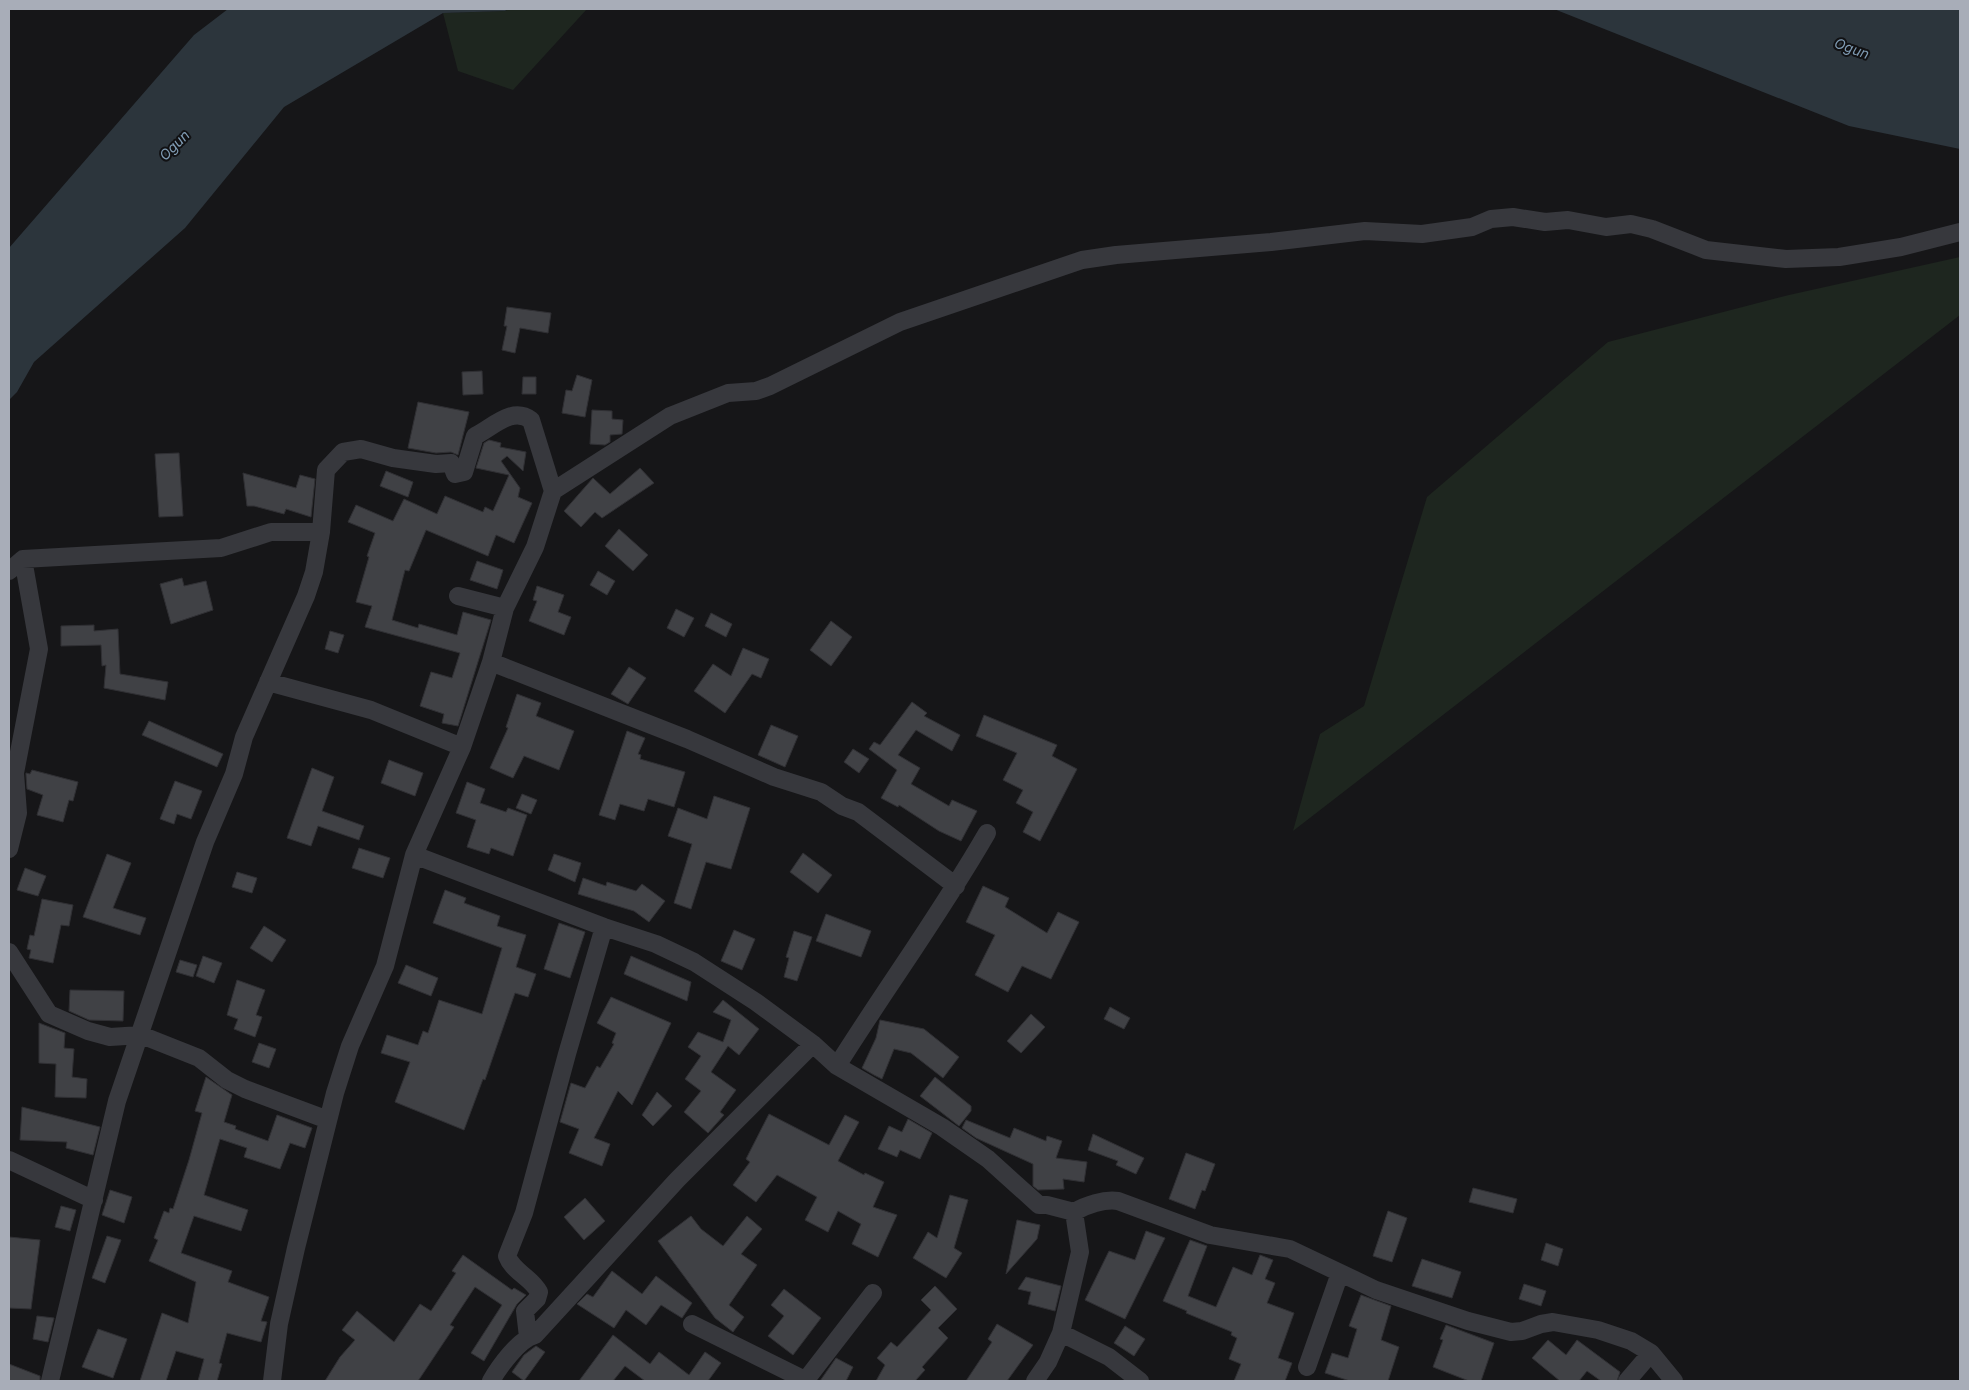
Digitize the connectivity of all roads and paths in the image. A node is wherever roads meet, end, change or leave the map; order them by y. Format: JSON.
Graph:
{"nodes":[{"id":1,"x":1960,"y":232,"type":"edge"},
{"id":2,"x":553,"y":491,"type":"junction"},
{"id":3,"x":321,"y":532,"type":"junction"},
{"id":4,"x":23,"y":559,"type":"junction"},
{"id":5,"x":9,"y":571,"type":"edge"},
{"id":6,"x":458,"y":596,"type":"dead end"},
{"id":7,"x":505,"y":608,"type":"junction"},
{"id":8,"x":491,"y":662,"type":"junction"},
{"id":9,"x":268,"y":682,"type":"junction"},
{"id":10,"x":462,"y":747,"type":"junction"},
{"id":11,"x":987,"y":833,"type":"dead end"},
{"id":12,"x":9,"y":849,"type":"edge"},
{"id":13,"x":414,"y":855,"type":"junction"},
{"id":14,"x":956,"y":886,"type":"junction"},
{"id":15,"x":604,"y":928,"type":"junction"},
{"id":16,"x":9,"y":952,"type":"edge"},
{"id":17,"x":141,"y":1035,"type":"junction"},
{"id":18,"x":813,"y":1044,"type":"junction"},
{"id":19,"x":837,"y":1066,"type":"junction"},
{"id":20,"x":328,"y":1120,"type":"junction"},
{"id":21,"x":9,"y":1160,"type":"edge"},
{"id":22,"x":94,"y":1200,"type":"junction"},
{"id":23,"x":1074,"y":1212,"type":"junction"},
{"id":24,"x":1340,"y":1273,"type":"junction"},
{"id":25,"x":873,"y":1293,"type":"dead end"},
{"id":26,"x":692,"y":1324,"type":"dead end"},
{"id":27,"x":1061,"y":1332,"type":"junction"},
{"id":28,"x":528,"y":1337,"type":"junction"},
{"id":29,"x":1651,"y":1353,"type":"junction"},
{"id":30,"x":1307,"y":1367,"type":"dead end"},
{"id":31,"x":50,"y":1381,"type":"edge"},
{"id":32,"x":272,"y":1381,"type":"edge"},
{"id":33,"x":491,"y":1381,"type":"edge"},
{"id":34,"x":805,"y":1381,"type":"edge"},
{"id":35,"x":1036,"y":1381,"type":"edge"},
{"id":36,"x":1140,"y":1381,"type":"edge"},
{"id":37,"x":1627,"y":1381,"type":"edge"},
{"id":38,"x":1674,"y":1381,"type":"edge"}],
"edges":[{"from":1,"to":2,"type":"street"},
{"from":2,"to":3,"type":"street"},
{"from":2,"to":7,"type":"street"},
{"from":3,"to":4,"type":"street"},
{"from":3,"to":9,"type":"street"},
{"from":4,"to":5,"type":"street"},
{"from":4,"to":12,"type":"street"},
{"from":6,"to":7,"type":"street"},
{"from":7,"to":8,"type":"street"},
{"from":8,"to":10,"type":"street"},
{"from":8,"to":14,"type":"street"},
{"from":9,"to":10,"type":"street"},
{"from":9,"to":17,"type":"street"},
{"from":10,"to":13,"type":"street"},
{"from":11,"to":14,"type":"street"},
{"from":13,"to":15,"type":"street"},
{"from":13,"to":20,"type":"street"},
{"from":14,"to":19,"type":"street"},
{"from":15,"to":18,"type":"street"},
{"from":15,"to":28,"type":"street"},
{"from":16,"to":17,"type":"street"},
{"from":17,"to":20,"type":"street"},
{"from":17,"to":22,"type":"street"},
{"from":18,"to":19,"type":"street"},
{"from":18,"to":28,"type":"street"},
{"from":19,"to":23,"type":"street"},
{"from":20,"to":32,"type":"street"},
{"from":21,"to":22,"type":"street"},
{"from":22,"to":31,"type":"street"},
{"from":23,"to":24,"type":"street"},
{"from":23,"to":27,"type":"street"},
{"from":24,"to":29,"type":"street"},
{"from":24,"to":30,"type":"street"},
{"from":25,"to":34,"type":"street"},
{"from":26,"to":34,"type":"street"},
{"from":27,"to":35,"type":"street"},
{"from":27,"to":36,"type":"street"},
{"from":28,"to":33,"type":"street"},
{"from":29,"to":37,"type":"street"},
{"from":29,"to":38,"type":"street"}]}
